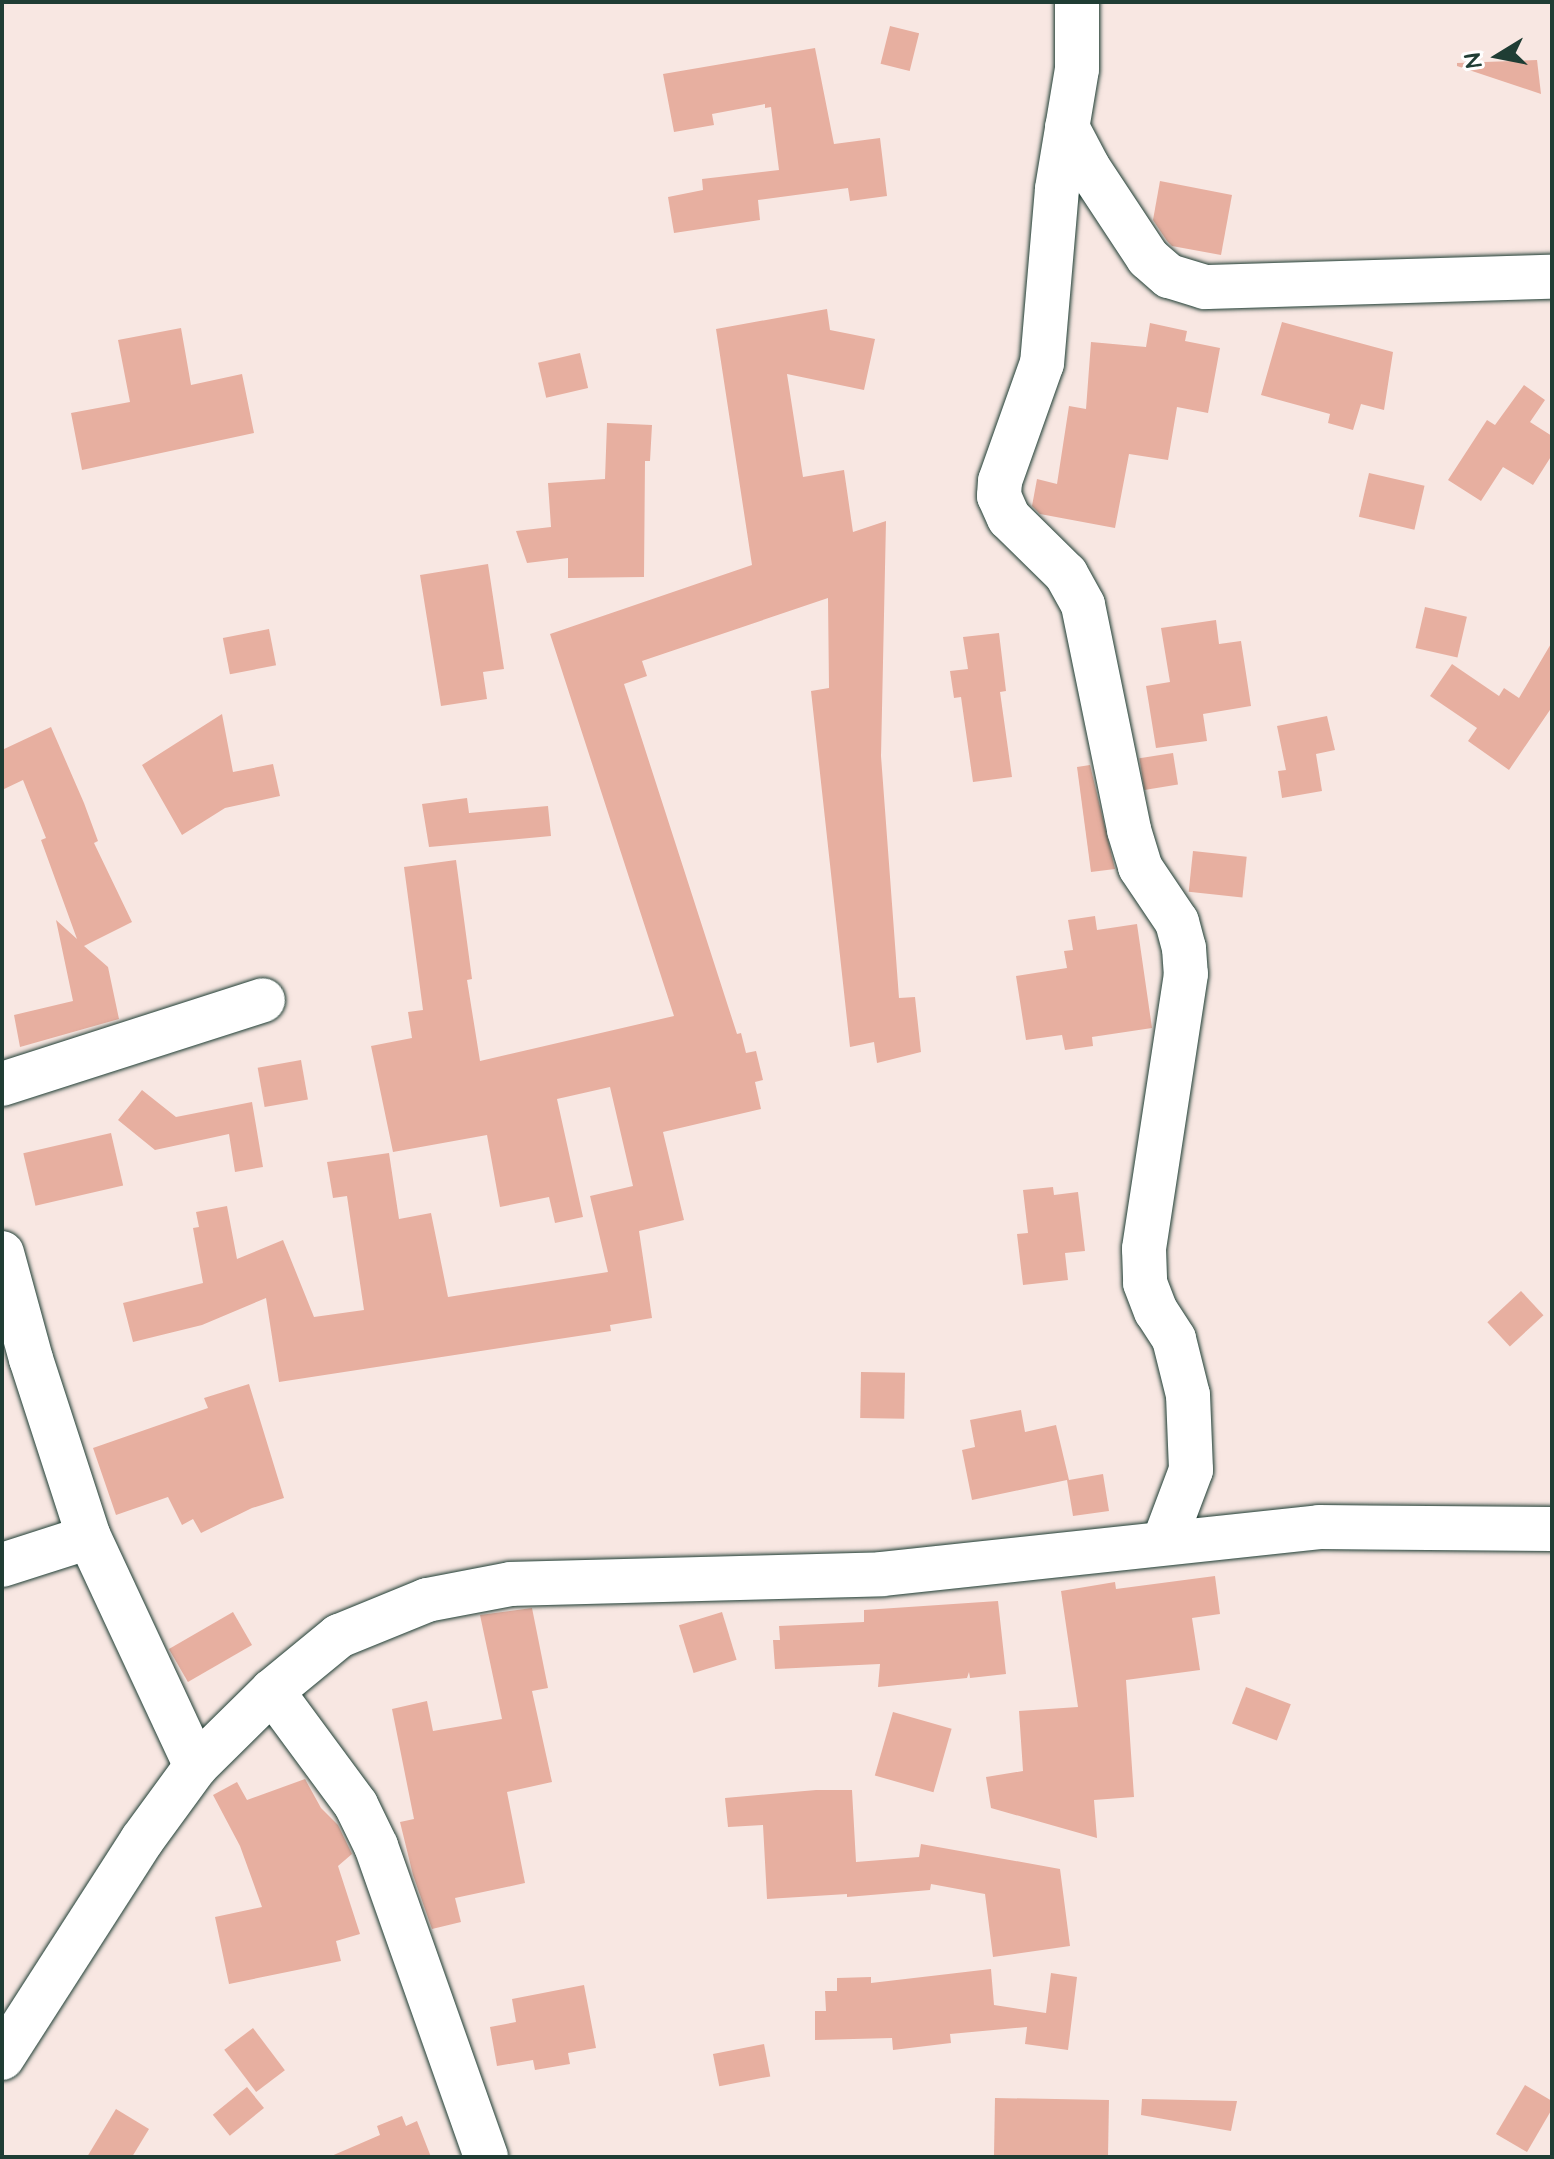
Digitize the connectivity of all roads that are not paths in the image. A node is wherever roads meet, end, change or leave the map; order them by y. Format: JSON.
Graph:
{"nodes":[{"id":1,"x":1077,"y":2,"type":"edge"},
{"id":2,"x":1067,"y":127,"type":"junction"},
{"id":3,"x":1552,"y":277,"type":"edge"},
{"id":4,"x":263,"y":1000,"type":"dead end"},
{"id":5,"x":2,"y":1084,"type":"edge"},
{"id":6,"x":2,"y":1253,"type":"edge"},
{"id":7,"x":1552,"y":1529,"type":"edge"},
{"id":8,"x":89,"y":1537,"type":"junction"},
{"id":9,"x":1164,"y":1542,"type":"junction"},
{"id":10,"x":2,"y":1565,"type":"edge"},
{"id":11,"x":272,"y":1691,"type":"junction"},
{"id":12,"x":196,"y":1766,"type":"junction"},
{"id":13,"x":2,"y":2058,"type":"edge"},
{"id":14,"x":486,"y":2157,"type":"edge"}],
"edges":[{"from":1,"to":2,"type":"street"},
{"from":2,"to":3,"type":"street"},
{"from":2,"to":9,"type":"street"},
{"from":4,"to":5,"type":"street"},
{"from":6,"to":8,"type":"street"},
{"from":7,"to":9,"type":"street"},
{"from":8,"to":10,"type":"street"},
{"from":8,"to":12,"type":"street"},
{"from":9,"to":11,"type":"street"},
{"from":11,"to":12,"type":"street"},
{"from":11,"to":14,"type":"street"},
{"from":12,"to":13,"type":"street"}]}
